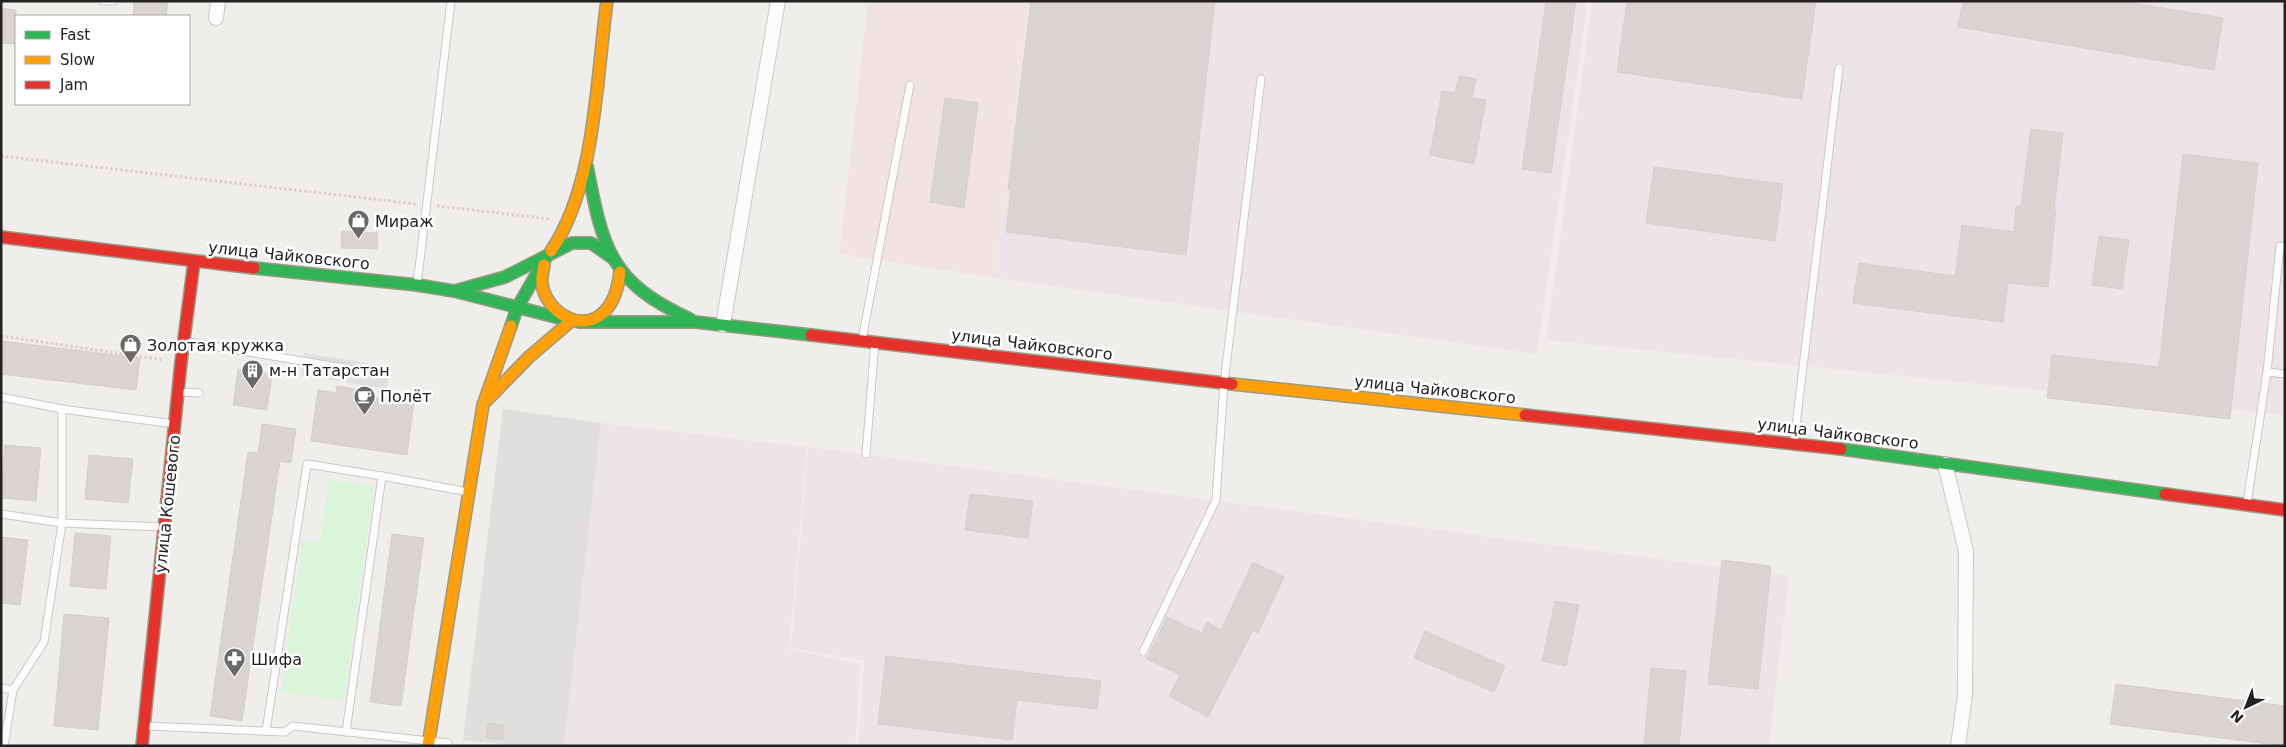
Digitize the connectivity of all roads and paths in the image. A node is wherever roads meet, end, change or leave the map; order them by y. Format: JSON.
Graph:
{"nodes":[{"id":1,"x":102,"y":1,"type":"edge"},
{"id":2,"x":114,"y":1,"type":"edge"},
{"id":3,"x":218,"y":1,"type":"edge"},
{"id":4,"x":451,"y":1,"type":"edge"},
{"id":5,"x":606,"y":1,"type":"edge"},
{"id":6,"x":778,"y":1,"type":"edge"},
{"id":7,"x":216,"y":18,"type":"dead end"},
{"id":8,"x":1839,"y":68,"type":"dead end"},
{"id":9,"x":1261,"y":79,"type":"dead end"},
{"id":10,"x":910,"y":85,"type":"dead end"},
{"id":11,"x":1,"y":156,"type":"edge"},
{"id":12,"x":586,"y":162,"type":"junction"},
{"id":13,"x":427,"y":205,"type":"junction"},
{"id":14,"x":569,"y":221,"type":"junction"},
{"id":15,"x":1,"y":237,"type":"edge"},
{"id":16,"x":2285,"y":248,"type":"edge"},
{"id":17,"x":549,"y":254,"type":"junction"},
{"id":18,"x":614,"y":260,"type":"junction"},
{"id":19,"x":194,"y":262,"type":"junction"},
{"id":20,"x":620,"y":272,"type":"junction"},
{"id":21,"x":417,"y":285,"type":"junction"},
{"id":22,"x":454,"y":291,"type":"junction"},
{"id":23,"x":517,"y":308,"type":"junction"},
{"id":24,"x":575,"y":322,"type":"junction"},
{"id":25,"x":695,"y":322,"type":"junction"},
{"id":26,"x":723,"y":325,"type":"junction"},
{"id":27,"x":1,"y":336,"type":"edge"},
{"id":28,"x":862,"y":340,"type":"junction"},
{"id":29,"x":184,"y":341,"type":"junction"},
{"id":30,"x":876,"y":342,"type":"junction"},
{"id":31,"x":181,"y":362,"type":"junction"},
{"id":32,"x":2267,"y":372,"type":"junction"},
{"id":33,"x":386,"y":374,"type":"dead end"},
{"id":34,"x":2285,"y":374,"type":"edge"},
{"id":35,"x":1224,"y":383,"type":"junction"},
{"id":36,"x":178,"y":392,"type":"junction"},
{"id":37,"x":199,"y":393,"type":"dead end"},
{"id":38,"x":1,"y":397,"type":"edge"},
{"id":39,"x":483,"y":405,"type":"junction"},
{"id":40,"x":62,"y":409,"type":"junction"},
{"id":41,"x":175,"y":424,"type":"junction"},
{"id":42,"x":1794,"y":443,"type":"junction"},
{"id":43,"x":866,"y":454,"type":"dead end"},
{"id":44,"x":1945,"y":464,"type":"junction"},
{"id":45,"x":382,"y":476,"type":"junction"},
{"id":46,"x":469,"y":492,"type":"junction"},
{"id":47,"x":2247,"y":506,"type":"junction"},
{"id":48,"x":2285,"y":510,"type":"edge"},
{"id":49,"x":1,"y":514,"type":"edge"},
{"id":50,"x":62,"y":522,"type":"junction"},
{"id":51,"x":164,"y":527,"type":"junction"},
{"id":52,"x":1142,"y":652,"type":"dead end"},
{"id":53,"x":1,"y":688,"type":"edge"},
{"id":54,"x":14,"y":690,"type":"junction"},
{"id":55,"x":144,"y":726,"type":"junction"},
{"id":56,"x":266,"y":731,"type":"junction"},
{"id":57,"x":346,"y":732,"type":"junction"},
{"id":58,"x":428,"y":743,"type":"edge"},
{"id":59,"x":4,"y":746,"type":"edge"},
{"id":60,"x":142,"y":746,"type":"edge"},
{"id":61,"x":448,"y":746,"type":"edge"},
{"id":62,"x":1958,"y":746,"type":"edge"}],
"edges":[{"from":1,"to":2,"type":"lane"},
{"from":3,"to":7,"type":"street"},
{"from":4,"to":13,"type":"lane"},
{"from":5,"to":12,"type":"main road"},
{"from":6,"to":26,"type":"street"},
{"from":8,"to":42,"type":"lane"},
{"from":9,"to":35,"type":"lane"},
{"from":10,"to":28,"type":"lane"},
{"from":11,"to":13,"type":"path"},
{"from":12,"to":14,"type":"main road"},
{"from":12,"to":18,"type":"main road"},
{"from":13,"to":14,"type":"path"},
{"from":13,"to":21,"type":"lane"},
{"from":14,"to":17,"type":"main road"},
{"from":15,"to":19,"type":"main road","name":"улица Чайковского"},
{"from":16,"to":32,"type":"lane"},
{"from":17,"to":18,"type":"main road"},
{"from":17,"to":22,"type":"main road"},
{"from":17,"to":23,"type":"main road"},
{"from":17,"to":24,"type":"main road"},
{"from":18,"to":20,"type":"main road"},
{"from":19,"to":21,"type":"main road","name":"улица Чайковского"},
{"from":19,"to":29,"type":"main road","name":"улица Кошевого"},
{"from":20,"to":24,"type":"main road"},
{"from":20,"to":25,"type":"main road"},
{"from":21,"to":22,"type":"main road","name":"улица Чайковского"},
{"from":22,"to":23,"type":"main road","name":"улица Чайковского"},
{"from":23,"to":24,"type":"main road","name":"улица Чайковского"},
{"from":23,"to":39,"type":"main road"},
{"from":24,"to":25,"type":"main road","name":"улица Чайковского"},
{"from":24,"to":39,"type":"main road"},
{"from":25,"to":26,"type":"main road","name":"улица Чайковского"},
{"from":26,"to":28,"type":"main road","name":"улица Чайковского"},
{"from":27,"to":31,"type":"path"},
{"from":28,"to":30,"type":"main road","name":"улица Чайковского"},
{"from":29,"to":31,"type":"main road","name":"улица Кошевого"},
{"from":29,"to":33,"type":"lane"},
{"from":30,"to":35,"type":"main road","name":"улица Чайковского"},
{"from":30,"to":43,"type":"lane"},
{"from":31,"to":36,"type":"main road","name":"улица Кошевого"},
{"from":32,"to":34,"type":"lane"},
{"from":32,"to":47,"type":"lane"},
{"from":35,"to":42,"type":"main road","name":"улица Чайковского"},
{"from":35,"to":52,"type":"lane"},
{"from":36,"to":37,"type":"lane"},
{"from":36,"to":41,"type":"main road","name":"улица Кошевого"},
{"from":38,"to":40,"type":"lane"},
{"from":39,"to":46,"type":"main road"},
{"from":40,"to":41,"type":"lane"},
{"from":40,"to":50,"type":"lane"},
{"from":41,"to":51,"type":"main road","name":"улица Кошевого"},
{"from":42,"to":44,"type":"main road","name":"улица Чайковского"},
{"from":44,"to":47,"type":"main road","name":"улица Чайковского"},
{"from":44,"to":62,"type":"street"},
{"from":45,"to":46,"type":"lane"},
{"from":45,"to":56,"type":"lane"},
{"from":45,"to":57,"type":"lane"},
{"from":46,"to":58,"type":"main road"},
{"from":47,"to":48,"type":"main road","name":"улица Чайковского"},
{"from":49,"to":50,"type":"lane"},
{"from":50,"to":51,"type":"lane"},
{"from":50,"to":54,"type":"lane"},
{"from":51,"to":55,"type":"main road","name":"улица Кошевого"},
{"from":53,"to":54,"type":"lane"},
{"from":54,"to":59,"type":"lane"},
{"from":55,"to":56,"type":"lane"},
{"from":55,"to":60,"type":"main road","name":"улица Кошевого"},
{"from":56,"to":57,"type":"lane"},
{"from":57,"to":58,"type":"lane"},
{"from":58,"to":61,"type":"lane"}]}
